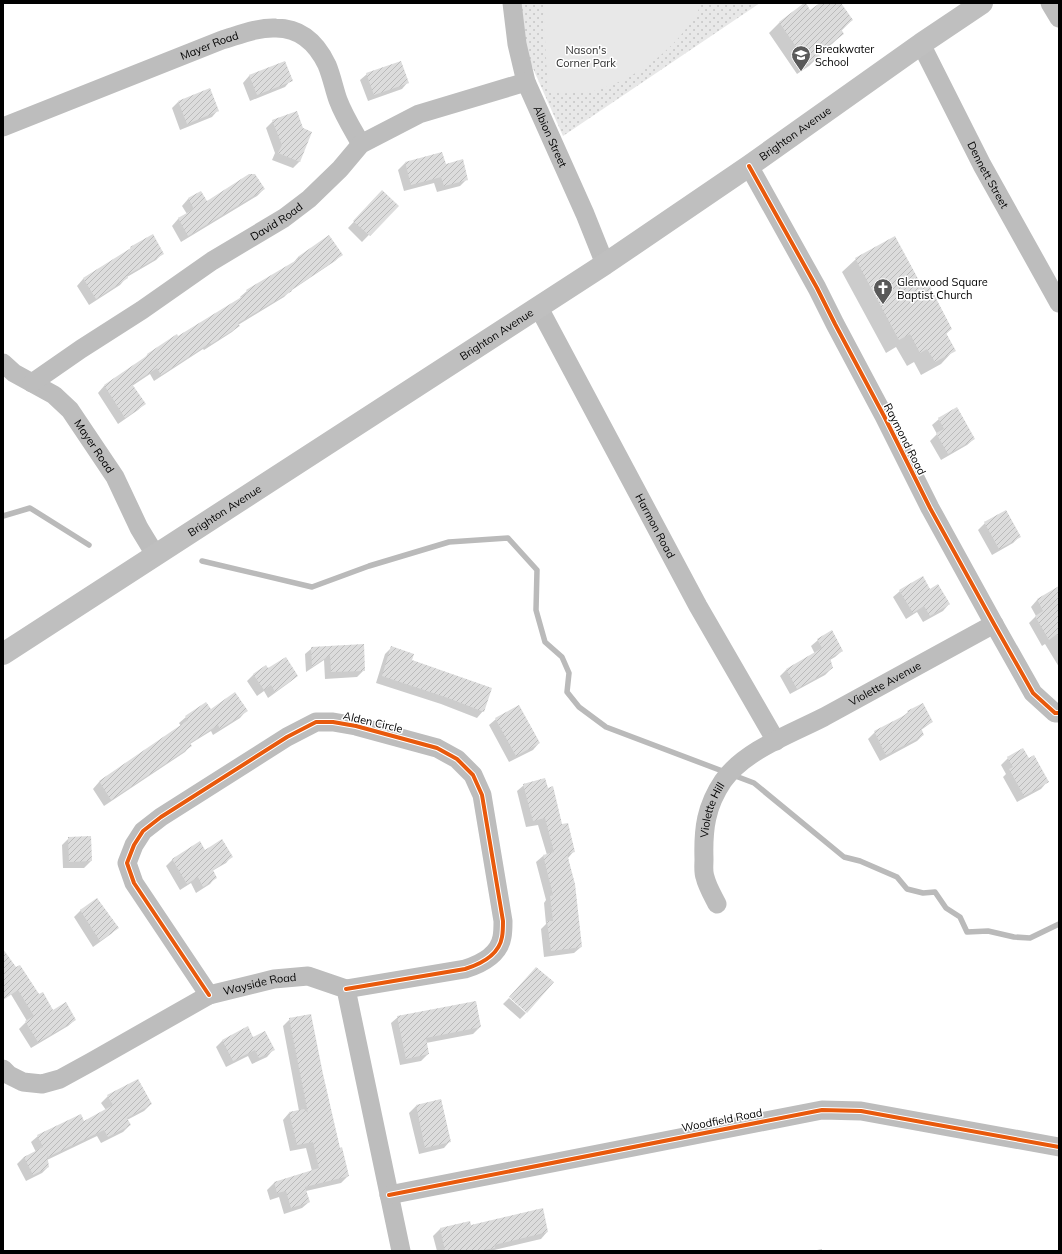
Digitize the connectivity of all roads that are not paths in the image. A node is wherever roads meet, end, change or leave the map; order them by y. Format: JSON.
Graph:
{"nodes":[{"id":1,"x":512,"y":3,"type":"edge"},
{"id":2,"x":982,"y":3,"type":"edge"},
{"id":3,"x":1050,"y":3,"type":"edge"},
{"id":4,"x":1059,"y":18,"type":"edge"},
{"id":5,"x":921,"y":44,"type":"junction"},
{"id":6,"x":526,"y":82,"type":"junction"},
{"id":7,"x":3,"y":127,"type":"edge"},
{"id":8,"x":361,"y":144,"type":"junction"},
{"id":9,"x":748,"y":166,"type":"junction"},
{"id":10,"x":605,"y":264,"type":"junction"},
{"id":11,"x":1059,"y":303,"type":"edge"},
{"id":12,"x":539,"y":308,"type":"junction"},
{"id":13,"x":3,"y":363,"type":"edge"},
{"id":14,"x":32,"y":383,"type":"junction"},
{"id":15,"x":156,"y":556,"type":"junction"},
{"id":16,"x":994,"y":624,"type":"junction"},
{"id":17,"x":3,"y":654,"type":"edge"},
{"id":18,"x":1057,"y":713,"type":"edge"},
{"id":19,"x":776,"y":741,"type":"junction"},
{"id":20,"x":718,"y":904,"type":"dead end"},
{"id":21,"x":346,"y":990,"type":"junction"},
{"id":22,"x":209,"y":995,"type":"junction"},
{"id":23,"x":3,"y":1069,"type":"edge"},
{"id":24,"x":1059,"y":1147,"type":"edge"},
{"id":25,"x":389,"y":1195,"type":"junction"},
{"id":26,"x":401,"y":1251,"type":"edge"}],
"edges":[{"from":1,"to":6,"type":"street","name":"Albion Street"},
{"from":2,"to":5,"type":"main road","name":"Brighton Avenue"},
{"from":3,"to":4,"type":"street"},
{"from":5,"to":9,"type":"main road","name":"Brighton Avenue"},
{"from":5,"to":11,"type":"street","name":"Dennett Street"},
{"from":6,"to":8,"type":"street","name":"David Road"},
{"from":6,"to":10,"type":"street","name":"Albion Street"},
{"from":7,"to":8,"type":"street","name":"Mayer Road"},
{"from":8,"to":14,"type":"street","name":"David Road"},
{"from":9,"to":10,"type":"main road","name":"Brighton Avenue"},
{"from":9,"to":16,"type":"street","name":"Raymond Road"},
{"from":10,"to":12,"type":"main road","name":"Brighton Avenue"},
{"from":12,"to":15,"type":"main road","name":"Brighton Avenue"},
{"from":12,"to":19,"type":"street","name":"Harmon Road"},
{"from":13,"to":14,"type":"street","name":"Mayer Road"},
{"from":14,"to":15,"type":"street","name":"Mayer Road"},
{"from":15,"to":17,"type":"main road","name":"Brighton Avenue"},
{"from":16,"to":18,"type":"street","name":"Raymond Road"},
{"from":16,"to":19,"type":"street","name":"Violette Avenue"},
{"from":19,"to":20,"type":"street","name":"Violette Hill"},
{"from":21,"to":22,"type":"street","name":"Wayside Road"},
{"from":21,"to":22,"type":"street","name":"Alden Circle"},
{"from":21,"to":25,"type":"street"},
{"from":22,"to":23,"type":"street","name":"Wayside Road"},
{"from":24,"to":25,"type":"street","name":"Woodfield Road"},
{"from":25,"to":26,"type":"street"}]}
